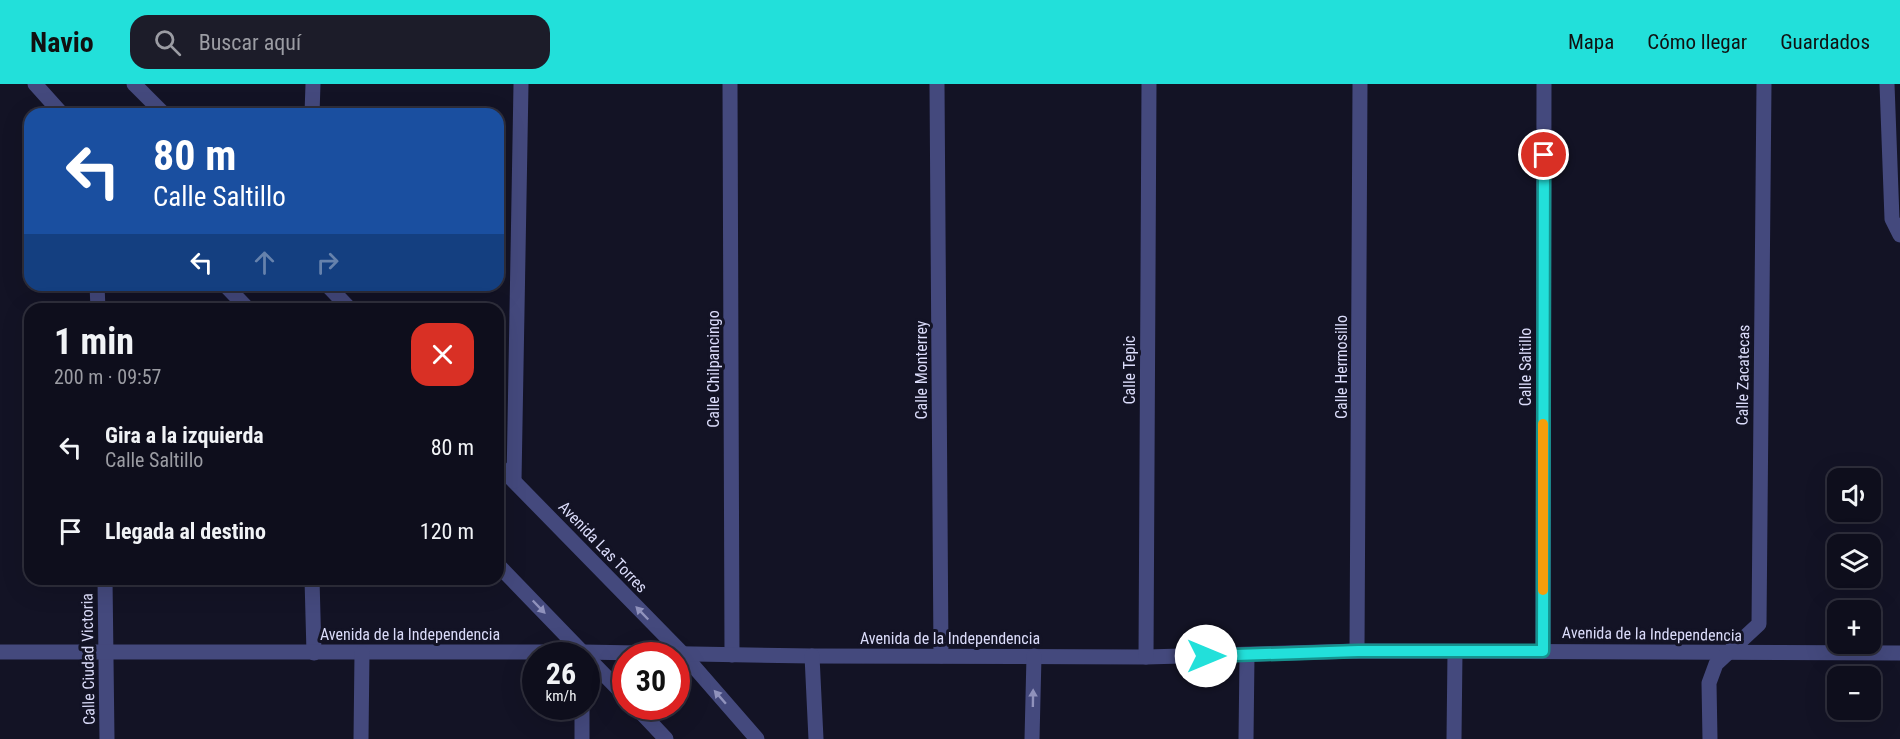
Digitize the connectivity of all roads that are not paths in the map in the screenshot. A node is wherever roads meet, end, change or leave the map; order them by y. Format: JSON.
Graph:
{"nodes":[{"id":1,"x":34,"y":84,"type":"edge"},
{"id":2,"x":134,"y":84,"type":"edge"},
{"id":3,"x":313,"y":84,"type":"edge"},
{"id":4,"x":521,"y":84,"type":"edge"},
{"id":5,"x":729,"y":84,"type":"edge"},
{"id":6,"x":938,"y":84,"type":"edge"},
{"id":7,"x":1149,"y":84,"type":"edge"},
{"id":8,"x":1360,"y":84,"type":"edge"},
{"id":9,"x":1544,"y":84,"type":"edge"},
{"id":10,"x":1764,"y":84,"type":"edge"},
{"id":11,"x":1887,"y":84,"type":"edge"},
{"id":12,"x":56,"y":108,"type":"edge"},
{"id":13,"x":158,"y":108,"type":"edge"},
{"id":14,"x":312,"y":108,"type":"edge"},
{"id":15,"x":1900,"y":235,"type":"edge"},
{"id":16,"x":231,"y":291,"type":"edge"},
{"id":17,"x":333,"y":291,"type":"edge"},
{"id":18,"x":242,"y":303,"type":"edge"},
{"id":19,"x":344,"y":303,"type":"edge"},
{"id":20,"x":504,"y":471,"type":"edge"},
{"id":21,"x":514,"y":482,"type":"junction"},
{"id":22,"x":504,"y":571,"type":"edge"},
{"id":23,"x":105,"y":585,"type":"edge"},
{"id":24,"x":312,"y":585,"type":"edge"},
{"id":25,"x":572,"y":642,"type":"edge"},
{"id":26,"x":671,"y":642,"type":"edge"},
{"id":27,"x":1358,"y":651,"type":"junction"},
{"id":28,"x":1543,"y":651,"type":"junction"},
{"id":29,"x":0,"y":652,"type":"edge"},
{"id":30,"x":106,"y":652,"type":"junction"},
{"id":31,"x":1455,"y":652,"type":"junction"},
{"id":32,"x":1729,"y":652,"type":"junction"},
{"id":33,"x":314,"y":653,"type":"junction"},
{"id":34,"x":362,"y":653,"type":"junction"},
{"id":35,"x":1900,"y":653,"type":"edge"},
{"id":36,"x":522,"y":654,"type":"edge"},
{"id":37,"x":690,"y":654,"type":"edge"},
{"id":38,"x":732,"y":655,"type":"junction"},
{"id":39,"x":812,"y":656,"type":"junction"},
{"id":40,"x":942,"y":656,"type":"junction"},
{"id":41,"x":1034,"y":656,"type":"junction"},
{"id":42,"x":1247,"y":656,"type":"junction"},
{"id":43,"x":1146,"y":657,"type":"junction"},
{"id":44,"x":690,"y":662,"type":"edge"},
{"id":45,"x":600,"y":670,"type":"edge"},
{"id":46,"x":612,"y":683,"type":"edge"},
{"id":47,"x":582,"y":720,"type":"edge"},
{"id":48,"x":648,"y":720,"type":"edge"},
{"id":49,"x":107,"y":739,"type":"edge"},
{"id":50,"x":361,"y":739,"type":"edge"},
{"id":51,"x":582,"y":739,"type":"edge"},
{"id":52,"x":666,"y":739,"type":"edge"},
{"id":53,"x":757,"y":739,"type":"edge"},
{"id":54,"x":816,"y":739,"type":"edge"},
{"id":55,"x":1032,"y":739,"type":"edge"},
{"id":56,"x":1246,"y":739,"type":"edge"},
{"id":57,"x":1454,"y":739,"type":"edge"},
{"id":58,"x":1710,"y":739,"type":"edge"}],
"edges":[{"from":1,"to":12,"type":"street"},
{"from":2,"to":13,"type":"street"},
{"from":3,"to":14,"type":"street"},
{"from":4,"to":21,"type":"street"},
{"from":5,"to":38,"type":"street","name":"Calle Chilpancingo"},
{"from":6,"to":40,"type":"street","name":"Calle Monterrey"},
{"from":7,"to":43,"type":"street","name":"Calle Tepic"},
{"from":8,"to":27,"type":"street","name":"Calle Hermosillo"},
{"from":9,"to":28,"type":"street","name":"Calle Saltillo"},
{"from":10,"to":32,"type":"street","name":"Calle Zacatecas"},
{"from":11,"to":15,"type":"street"},
{"from":16,"to":18,"type":"street"},
{"from":17,"to":19,"type":"street"},
{"from":20,"to":21,"type":"street","name":"Avenida Las Torres"},
{"from":26,"to":21,"type":"street","name":"Avenida Las Torres","one_way":true},
{"from":22,"to":25,"type":"street","one_way":true},
{"from":23,"to":30,"type":"street","name":"Calle Ciudad Victoria"},
{"from":24,"to":33,"type":"street"},
{"from":27,"to":31,"type":"street","name":"Avenida de la Independencia"},
{"from":27,"to":42,"type":"street","name":"Avenida de la Independencia"},
{"from":28,"to":31,"type":"street","name":"Avenida de la Independencia"},
{"from":28,"to":32,"type":"street","name":"Avenida de la Independencia"},
{"from":29,"to":30,"type":"street","name":"Avenida de la Independencia"},
{"from":30,"to":33,"type":"street","name":"Avenida de la Independencia"},
{"from":30,"to":49,"type":"street","name":"Calle Ciudad Victoria"},
{"from":31,"to":57,"type":"street"},
{"from":32,"to":35,"type":"street","name":"Avenida de la Independencia"},
{"from":32,"to":58,"type":"street","name":"Calle Zacatecas"},
{"from":33,"to":34,"type":"street","name":"Avenida de la Independencia"},
{"from":34,"to":36,"type":"street","name":"Avenida de la Independencia"},
{"from":34,"to":50,"type":"street"},
{"from":37,"to":38,"type":"street","name":"Avenida de la Independencia"},
{"from":38,"to":39,"type":"street","name":"Avenida de la Independencia"},
{"from":39,"to":40,"type":"street","name":"Avenida de la Independencia"},
{"from":39,"to":54,"type":"street"},
{"from":40,"to":41,"type":"street","name":"Avenida de la Independencia"},
{"from":41,"to":43,"type":"street","name":"Avenida de la Independencia"},
{"from":55,"to":41,"type":"street","one_way":true},
{"from":42,"to":43,"type":"street","name":"Avenida de la Independencia"},
{"from":42,"to":56,"type":"street"},
{"from":53,"to":44,"type":"street","name":"Avenida Las Torres","one_way":true},
{"from":45,"to":46,"type":"street"},
{"from":47,"to":51,"type":"street"},
{"from":48,"to":52,"type":"street"}]}
